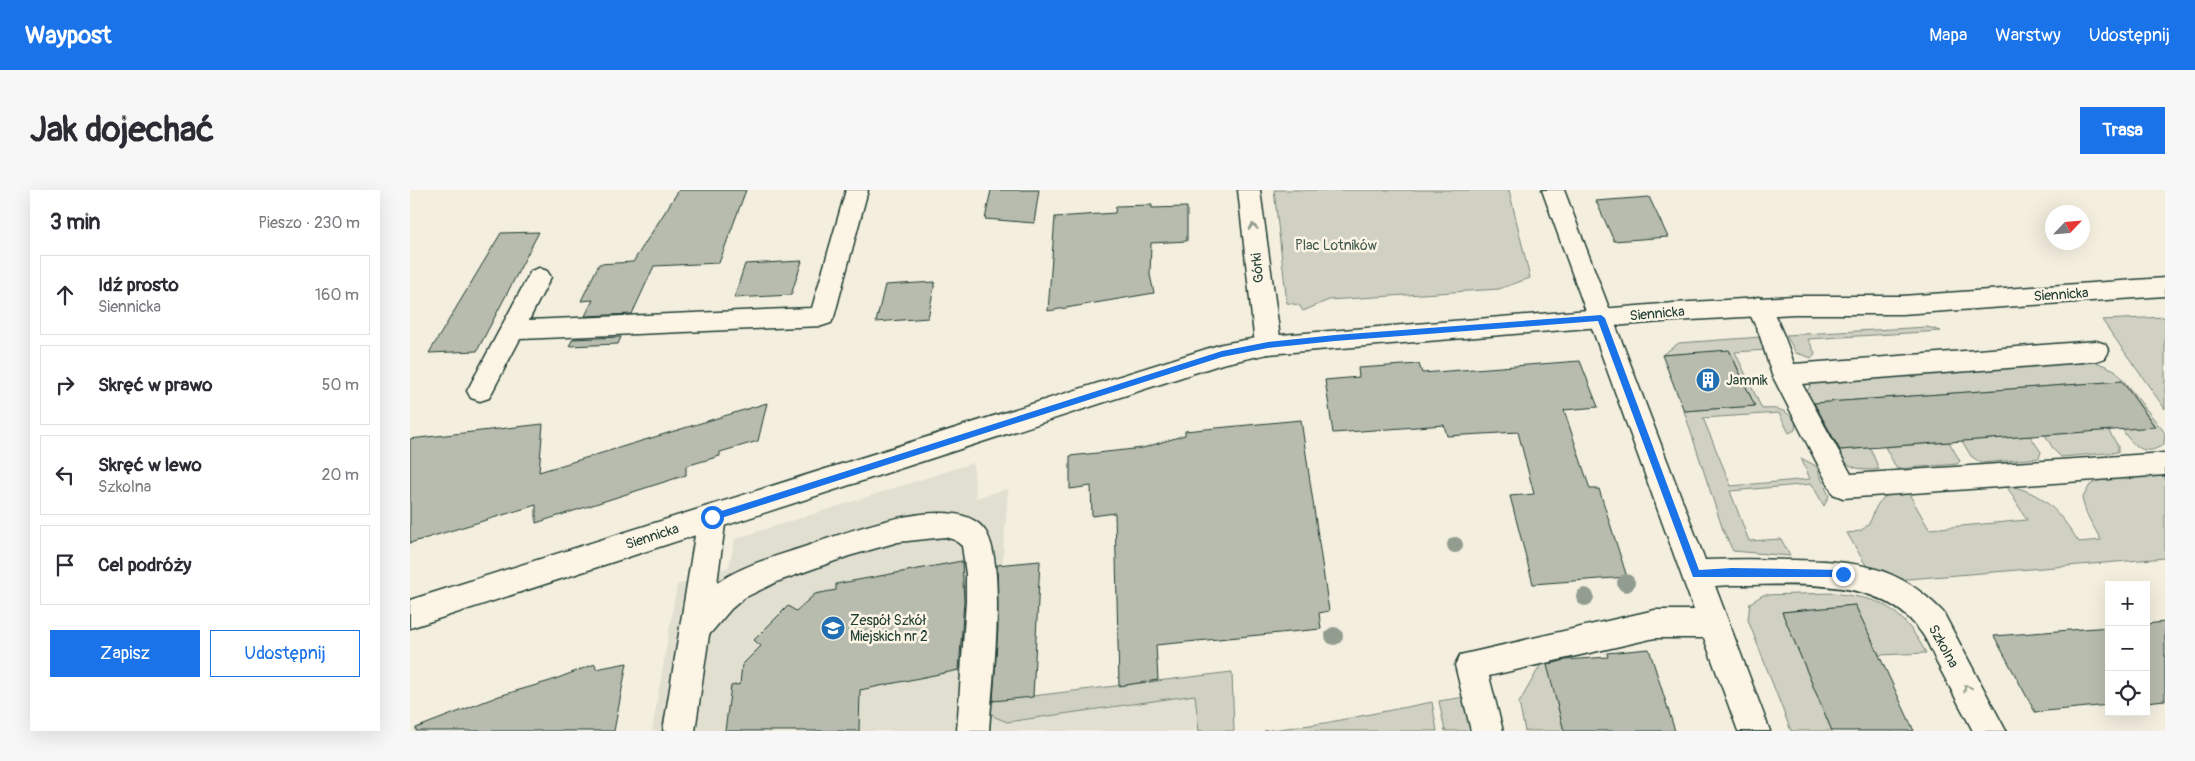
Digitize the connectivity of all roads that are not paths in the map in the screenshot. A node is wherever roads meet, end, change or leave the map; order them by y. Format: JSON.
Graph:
{"nodes":[{"id":1,"x":857,"y":190,"type":"edge"},
{"id":2,"x":1248,"y":190,"type":"edge"},
{"id":3,"x":1553,"y":190,"type":"edge"},
{"id":4,"x":539,"y":277,"type":"dead end"},
{"id":5,"x":2165,"y":287,"type":"edge"},
{"id":6,"x":1758,"y":306,"type":"junction"},
{"id":7,"x":1601,"y":318,"type":"junction"},
{"id":8,"x":511,"y":330,"type":"junction"},
{"id":9,"x":1268,"y":345,"type":"junction"},
{"id":10,"x":2096,"y":351,"type":"dead end"},
{"id":11,"x":1785,"y":375,"type":"junction"},
{"id":12,"x":480,"y":391,"type":"dead end"},
{"id":13,"x":2165,"y":464,"type":"edge"},
{"id":14,"x":712,"y":517,"type":"junction"},
{"id":15,"x":1696,"y":574,"type":"junction"},
{"id":16,"x":410,"y":614,"type":"edge"},
{"id":17,"x":1714,"y":624,"type":"junction"},
{"id":18,"x":695,"y":630,"type":"junction"},
{"id":19,"x":680,"y":731,"type":"edge"},
{"id":20,"x":973,"y":731,"type":"edge"},
{"id":21,"x":1486,"y":731,"type":"edge"},
{"id":22,"x":1754,"y":731,"type":"edge"},
{"id":23,"x":1990,"y":731,"type":"edge"}],
"edges":[{"from":1,"to":8,"type":"main road"},
{"from":9,"to":2,"type":"main road","name":"Górki","one_way":true},
{"from":3,"to":7,"type":"main road"},
{"from":4,"to":8,"type":"main road"},
{"from":5,"to":6,"type":"main road","name":"Siennicka"},
{"from":6,"to":7,"type":"main road","name":"Siennicka"},
{"from":6,"to":11,"type":"main road"},
{"from":7,"to":9,"type":"main road","name":"Siennicka"},
{"from":7,"to":15,"type":"main road"},
{"from":8,"to":12,"type":"main road"},
{"from":9,"to":14,"type":"main road","name":"Siennicka"},
{"from":10,"to":11,"type":"main road"},
{"from":11,"to":13,"type":"main road"},
{"from":14,"to":16,"type":"main road","name":"Siennicka"},
{"from":14,"to":18,"type":"main road"},
{"from":15,"to":17,"type":"main road"},
{"from":23,"to":15,"type":"main road","name":"Szkolna","one_way":true},
{"from":17,"to":21,"type":"main road"},
{"from":17,"to":22,"type":"main road"},
{"from":18,"to":19,"type":"main road"},
{"from":18,"to":20,"type":"main road"}]}
